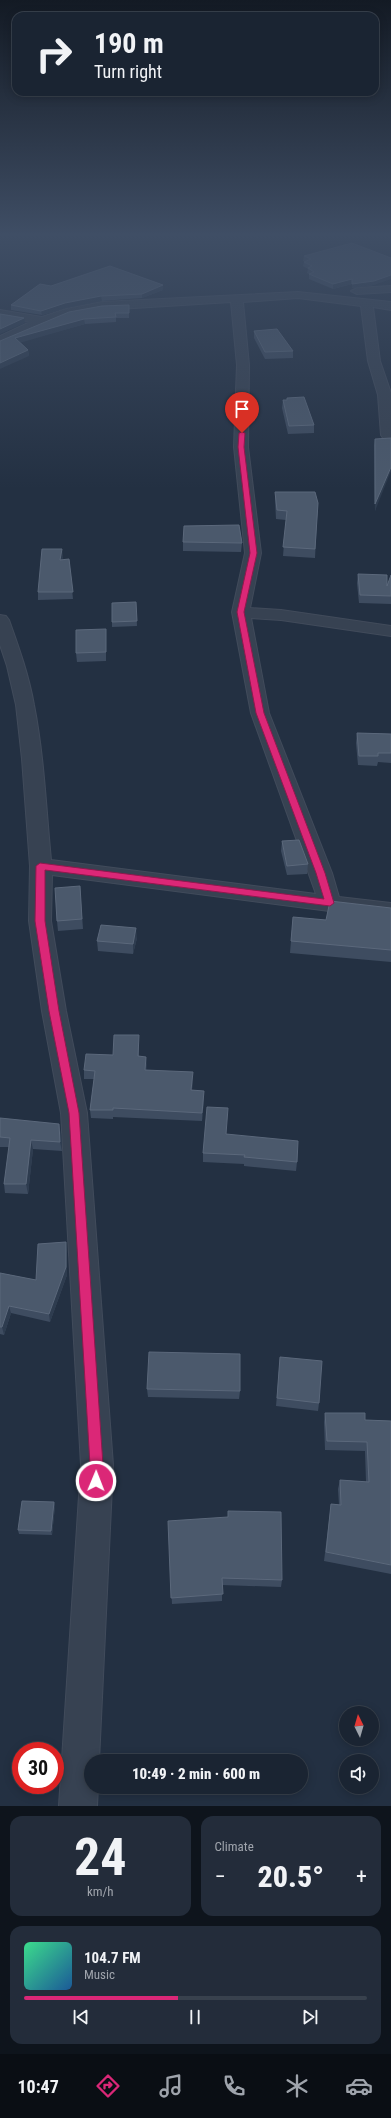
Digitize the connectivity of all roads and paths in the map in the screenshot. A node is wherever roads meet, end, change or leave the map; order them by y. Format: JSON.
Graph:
{"nodes":[{"id":1,"x":43,"y":321,"type":"edge"},
{"id":2,"x":239,"y":321,"type":"edge"},
{"id":3,"x":371,"y":321,"type":"edge"},
{"id":4,"x":0,"y":341,"type":"edge"},
{"id":5,"x":388,"y":434,"type":"dead end"},
{"id":6,"x":240,"y":612,"type":"junction"},
{"id":7,"x":0,"y":620,"type":"edge"},
{"id":8,"x":391,"y":631,"type":"edge"},
{"id":9,"x":40,"y":866,"type":"junction"},
{"id":10,"x":330,"y":903,"type":"junction"},
{"id":11,"x":391,"y":911,"type":"edge"},
{"id":12,"x":78,"y":1806,"type":"edge"}],
"edges":[{"from":1,"to":4,"type":"street"},
{"from":2,"to":6,"type":"street"},
{"from":3,"to":5,"type":"street"},
{"from":6,"to":8,"type":"street"},
{"from":6,"to":10,"type":"street"},
{"from":7,"to":9,"type":"street"},
{"from":9,"to":10,"type":"street"},
{"from":9,"to":12,"type":"street"},
{"from":10,"to":11,"type":"street"}]}
